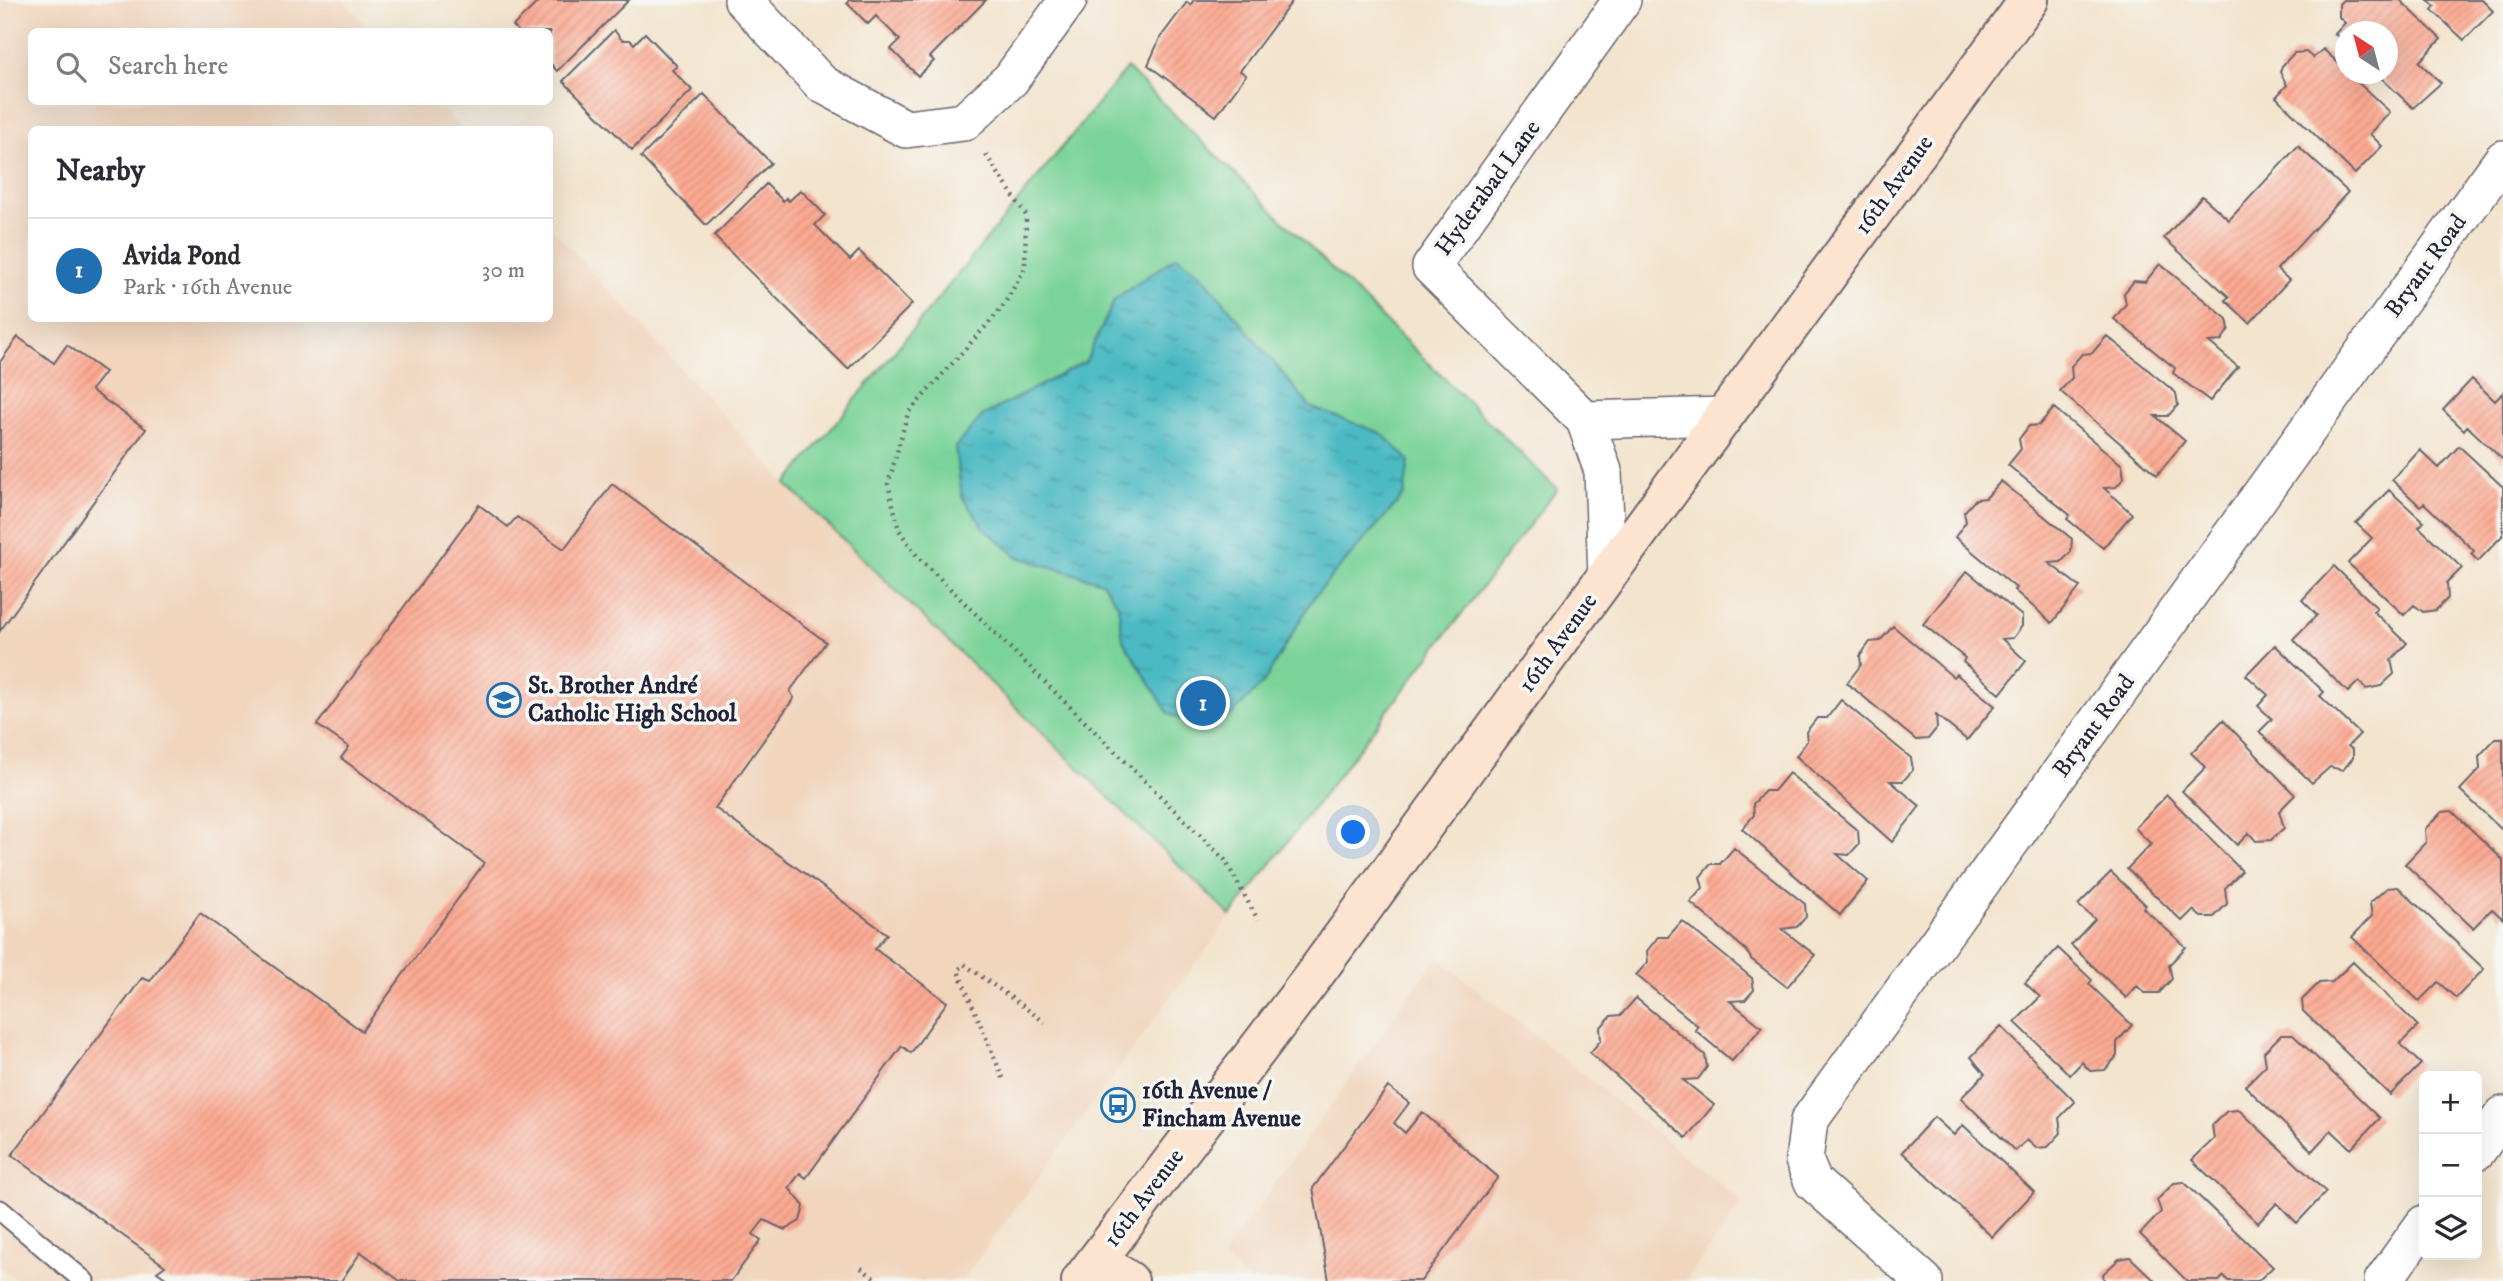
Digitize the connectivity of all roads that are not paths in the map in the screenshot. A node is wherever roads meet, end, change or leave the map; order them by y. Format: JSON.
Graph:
{"nodes":[{"id":1,"x":743,"y":0,"type":"edge"},
{"id":2,"x":1068,"y":0,"type":"edge"},
{"id":3,"x":1622,"y":0,"type":"edge"},
{"id":4,"x":2029,"y":0,"type":"edge"},
{"id":5,"x":2503,"y":159,"type":"edge"},
{"id":6,"x":1724,"y":416,"type":"junction"},
{"id":7,"x":1585,"y":420,"type":"junction"},
{"id":8,"x":1607,"y":576,"type":"junction"},
{"id":9,"x":2503,"y":1115,"type":"edge"},
{"id":10,"x":2482,"y":1144,"type":"edge"},
{"id":11,"x":0,"y":1210,"type":"edge"},
{"id":12,"x":2419,"y":1231,"type":"edge"},
{"id":13,"x":1089,"y":1270,"type":"edge"},
{"id":14,"x":84,"y":1281,"type":"edge"},
{"id":15,"x":1129,"y":1281,"type":"edge"},
{"id":16,"x":1924,"y":1281,"type":"edge"},
{"id":17,"x":2383,"y":1281,"type":"edge"}],
"edges":[{"from":1,"to":2,"type":"street"},
{"from":3,"to":7,"type":"street","name":"Hyderabad Lane"},
{"from":4,"to":6,"type":"main road","name":"16th Avenue"},
{"from":5,"to":16,"type":"street","name":"Bryant Road"},
{"from":6,"to":7,"type":"street"},
{"from":6,"to":8,"type":"main road","name":"16th Avenue"},
{"from":7,"to":8,"type":"street","name":"Hyderabad Lane"},
{"from":8,"to":13,"type":"main road","name":"16th Avenue"},
{"from":9,"to":10,"type":"street"},
{"from":11,"to":14,"type":"lane"},
{"from":12,"to":17,"type":"street"},
{"from":13,"to":15,"type":"main road"}]}
